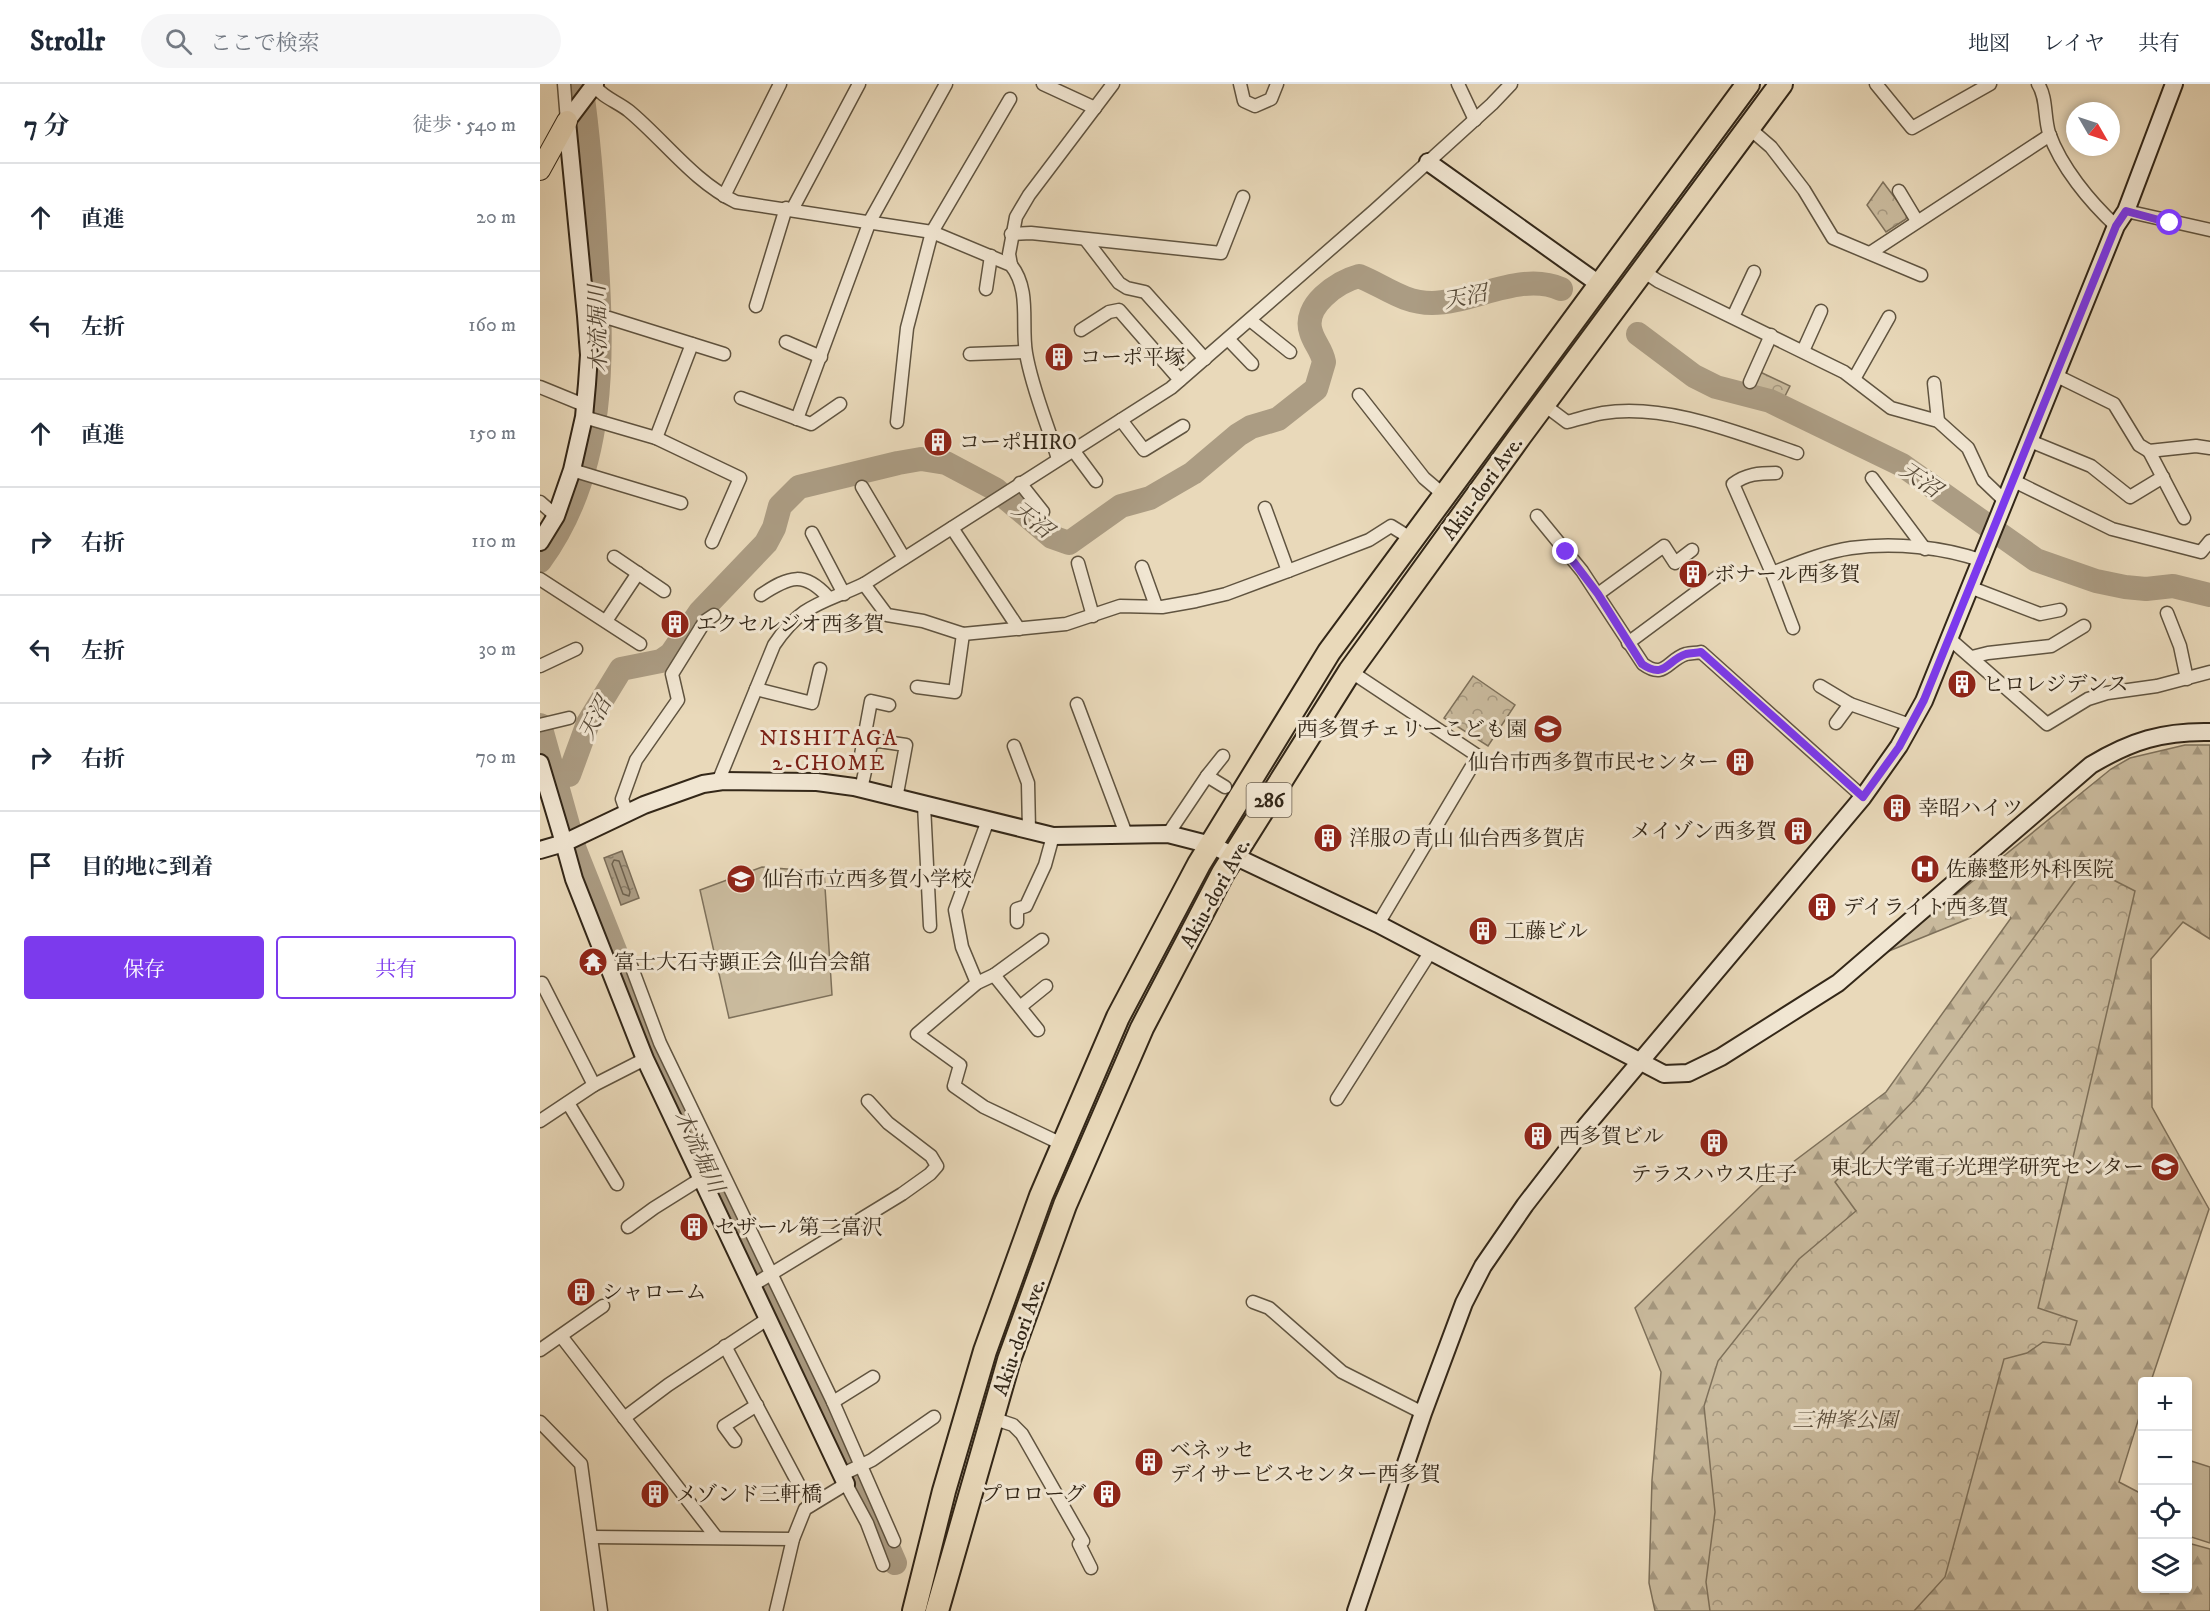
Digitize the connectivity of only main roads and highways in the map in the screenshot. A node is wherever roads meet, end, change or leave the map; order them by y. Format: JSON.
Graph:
{"nodes":[{"id":1,"x":1748,"y":84,"type":"edge"},
{"id":2,"x":1781,"y":84,"type":"edge"},
{"id":3,"x":540,"y":142,"type":"edge"},
{"id":4,"x":540,"y":170,"type":"edge"},
{"id":5,"x":914,"y":1611,"type":"edge"},
{"id":6,"x":937,"y":1611,"type":"edge"}],
"edges":[{"from":1,"to":5,"type":"highway","name":"Akiu-dori Ave.","number":"286"},
{"from":2,"to":6,"type":"highway","name":"Akiu-dori Ave.","number":"286"},
{"from":3,"to":4,"type":"main road"}]}
